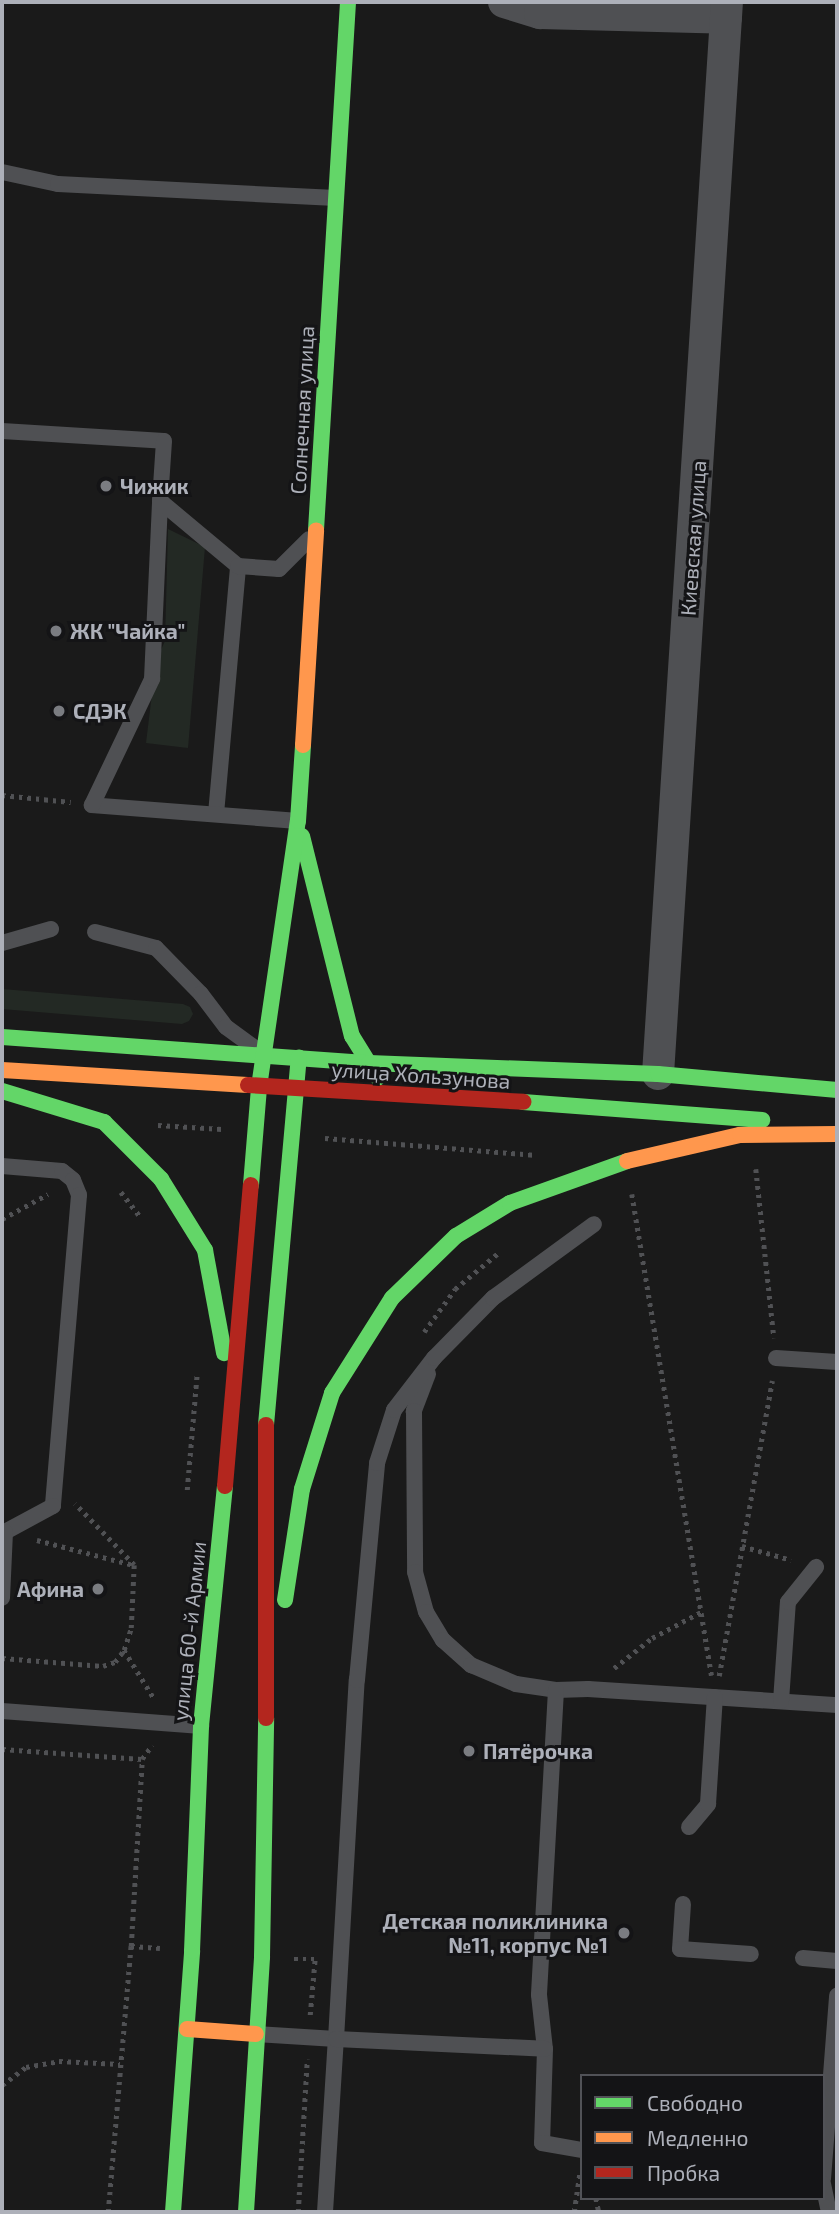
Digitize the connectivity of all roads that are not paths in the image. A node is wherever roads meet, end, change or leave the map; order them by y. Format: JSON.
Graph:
{"nodes":[{"id":1,"x":348,"y":2,"type":"edge"},
{"id":2,"x":504,"y":2,"type":"edge"},
{"id":3,"x":726,"y":10,"type":"edge"},
{"id":4,"x":2,"y":172,"type":"edge"},
{"id":5,"x":336,"y":198,"type":"junction"},
{"id":6,"x":2,"y":431,"type":"edge"},
{"id":7,"x":160,"y":501,"type":"junction"},
{"id":8,"x":315,"y":533,"type":"junction"},
{"id":9,"x":238,"y":566,"type":"junction"},
{"id":10,"x":216,"y":814,"type":"junction"},
{"id":11,"x":298,"y":821,"type":"junction"},
{"id":12,"x":51,"y":929,"type":"dead end"},
{"id":13,"x":95,"y":932,"type":"dead end"},
{"id":14,"x":2,"y":943,"type":"edge"},
{"id":15,"x":2,"y":1037,"type":"edge"},
{"id":16,"x":264,"y":1055,"type":"junction"},
{"id":17,"x":299,"y":1057,"type":"junction"},
{"id":18,"x":369,"y":1063,"type":"junction"},
{"id":19,"x":2,"y":1070,"type":"edge"},
{"id":20,"x":658,"y":1074,"type":"junction"},
{"id":21,"x":259,"y":1087,"type":"junction"},
{"id":22,"x":296,"y":1088,"type":"junction"},
{"id":23,"x":837,"y":1090,"type":"edge"},
{"id":24,"x":2,"y":1091,"type":"edge"},
{"id":25,"x":387,"y":1095,"type":"junction"},
{"id":26,"x":837,"y":1127,"type":"edge"},
{"id":27,"x":837,"y":1134,"type":"edge"},
{"id":28,"x":2,"y":1166,"type":"edge"},
{"id":29,"x":594,"y":1224,"type":"dead end"},
{"id":30,"x":434,"y":1358,"type":"junction"},
{"id":31,"x":776,"y":1358,"type":"road end"},
{"id":32,"x":837,"y":1362,"type":"edge"},
{"id":33,"x":234,"y":1403,"type":"junction"},
{"id":34,"x":816,"y":1567,"type":"road end"},
{"id":35,"x":2,"y":1598,"type":"edge"},
{"id":36,"x":556,"y":1690,"type":"junction"},
{"id":37,"x":715,"y":1697,"type":"junction"},
{"id":38,"x":781,"y":1701,"type":"junction"},
{"id":39,"x":837,"y":1705,"type":"edge"},
{"id":40,"x":2,"y":1711,"type":"edge"},
{"id":41,"x":266,"y":1723,"type":"junction"},
{"id":42,"x":201,"y":1726,"type":"junction"},
{"id":43,"x":689,"y":1827,"type":"dead end"},
{"id":44,"x":683,"y":1904,"type":"dead end"},
{"id":45,"x":751,"y":1954,"type":"dead end"},
{"id":46,"x":803,"y":1958,"type":"dead end"},
{"id":47,"x":837,"y":1961,"type":"edge"},
{"id":48,"x":837,"y":1996,"type":"edge"},
{"id":49,"x":187,"y":2029,"type":"junction"},
{"id":50,"x":256,"y":2034,"type":"junction"},
{"id":51,"x":336,"y":2039,"type":"junction"},
{"id":52,"x":545,"y":2049,"type":"junction"},
{"id":53,"x":580,"y":2150,"type":"edge"},
{"id":54,"x":825,"y":2155,"type":"edge"},
{"id":55,"x":825,"y":2191,"type":"edge"},
{"id":56,"x":173,"y":2212,"type":"edge"},
{"id":57,"x":246,"y":2212,"type":"edge"},
{"id":58,"x":325,"y":2212,"type":"edge"},
{"id":59,"x":829,"y":2212,"type":"edge"}],
"edges":[{"from":1,"to":5,"type":"main road","name":"Солнечная улица"},
{"from":2,"to":3,"type":"street"},
{"from":3,"to":20,"type":"street","name":"Киевская улица"},
{"from":4,"to":5,"type":"lane"},
{"from":5,"to":8,"type":"main road","name":"Солнечная улица"},
{"from":6,"to":7,"type":"lane"},
{"from":7,"to":9,"type":"lane"},
{"from":7,"to":10,"type":"lane"},
{"from":8,"to":9,"type":"lane"},
{"from":8,"to":11,"type":"main road","name":"Солнечная улица"},
{"from":9,"to":10,"type":"lane"},
{"from":10,"to":11,"type":"lane"},
{"from":11,"to":16,"type":"main road","name":"Солнечная улица"},
{"from":11,"to":18,"type":"main road","name":"Солнечная улица"},
{"from":12,"to":14,"type":"lane"},
{"from":13,"to":16,"type":"lane"},
{"from":15,"to":16,"type":"main road","name":"улица Хользунова"},
{"from":16,"to":17,"type":"main road","name":"улица Хользунова"},
{"from":16,"to":21,"type":"main road","name":"улица 60-й Армии"},
{"from":17,"to":18,"type":"main road","name":"улица Хользунова"},
{"from":17,"to":22,"type":"main road"},
{"from":18,"to":20,"type":"main road","name":"улица Хользунова"},
{"from":18,"to":25,"type":"main road","name":"Солнечная улица"},
{"from":19,"to":21,"type":"main road","name":"улица Хользунова"},
{"from":20,"to":23,"type":"main road","name":"улица Хользунова"},
{"from":21,"to":22,"type":"main road","name":"улица Хользунова"},
{"from":21,"to":33,"type":"main road","name":"улица 60-й Армии"},
{"from":22,"to":25,"type":"main road","name":"улица Хользунова"},
{"from":22,"to":41,"type":"main road"},
{"from":24,"to":33,"type":"main road"},
{"from":25,"to":26,"type":"main road","name":"улица Хользунова"},
{"from":27,"to":41,"type":"main road"},
{"from":28,"to":35,"type":"lane"},
{"from":29,"to":30,"type":"lane"},
{"from":30,"to":36,"type":"lane"},
{"from":30,"to":51,"type":"lane"},
{"from":31,"to":32,"type":"lane"},
{"from":33,"to":42,"type":"main road","name":"улица 60-й Армии"},
{"from":34,"to":38,"type":"lane"},
{"from":36,"to":37,"type":"lane"},
{"from":36,"to":52,"type":"lane"},
{"from":37,"to":38,"type":"lane"},
{"from":37,"to":43,"type":"lane"},
{"from":38,"to":39,"type":"lane"},
{"from":40,"to":42,"type":"lane"},
{"from":41,"to":50,"type":"main road"},
{"from":42,"to":49,"type":"main road","name":"улица 60-й Армии"},
{"from":44,"to":45,"type":"lane"},
{"from":46,"to":47,"type":"lane"},
{"from":48,"to":54,"type":"lane"},
{"from":49,"to":50,"type":"main road"},
{"from":49,"to":56,"type":"main road","name":"улица 60-й Армии"},
{"from":50,"to":51,"type":"lane"},
{"from":50,"to":57,"type":"main road"},
{"from":51,"to":52,"type":"lane"},
{"from":51,"to":58,"type":"lane"},
{"from":52,"to":53,"type":"lane"},
{"from":55,"to":59,"type":"lane"}]}
